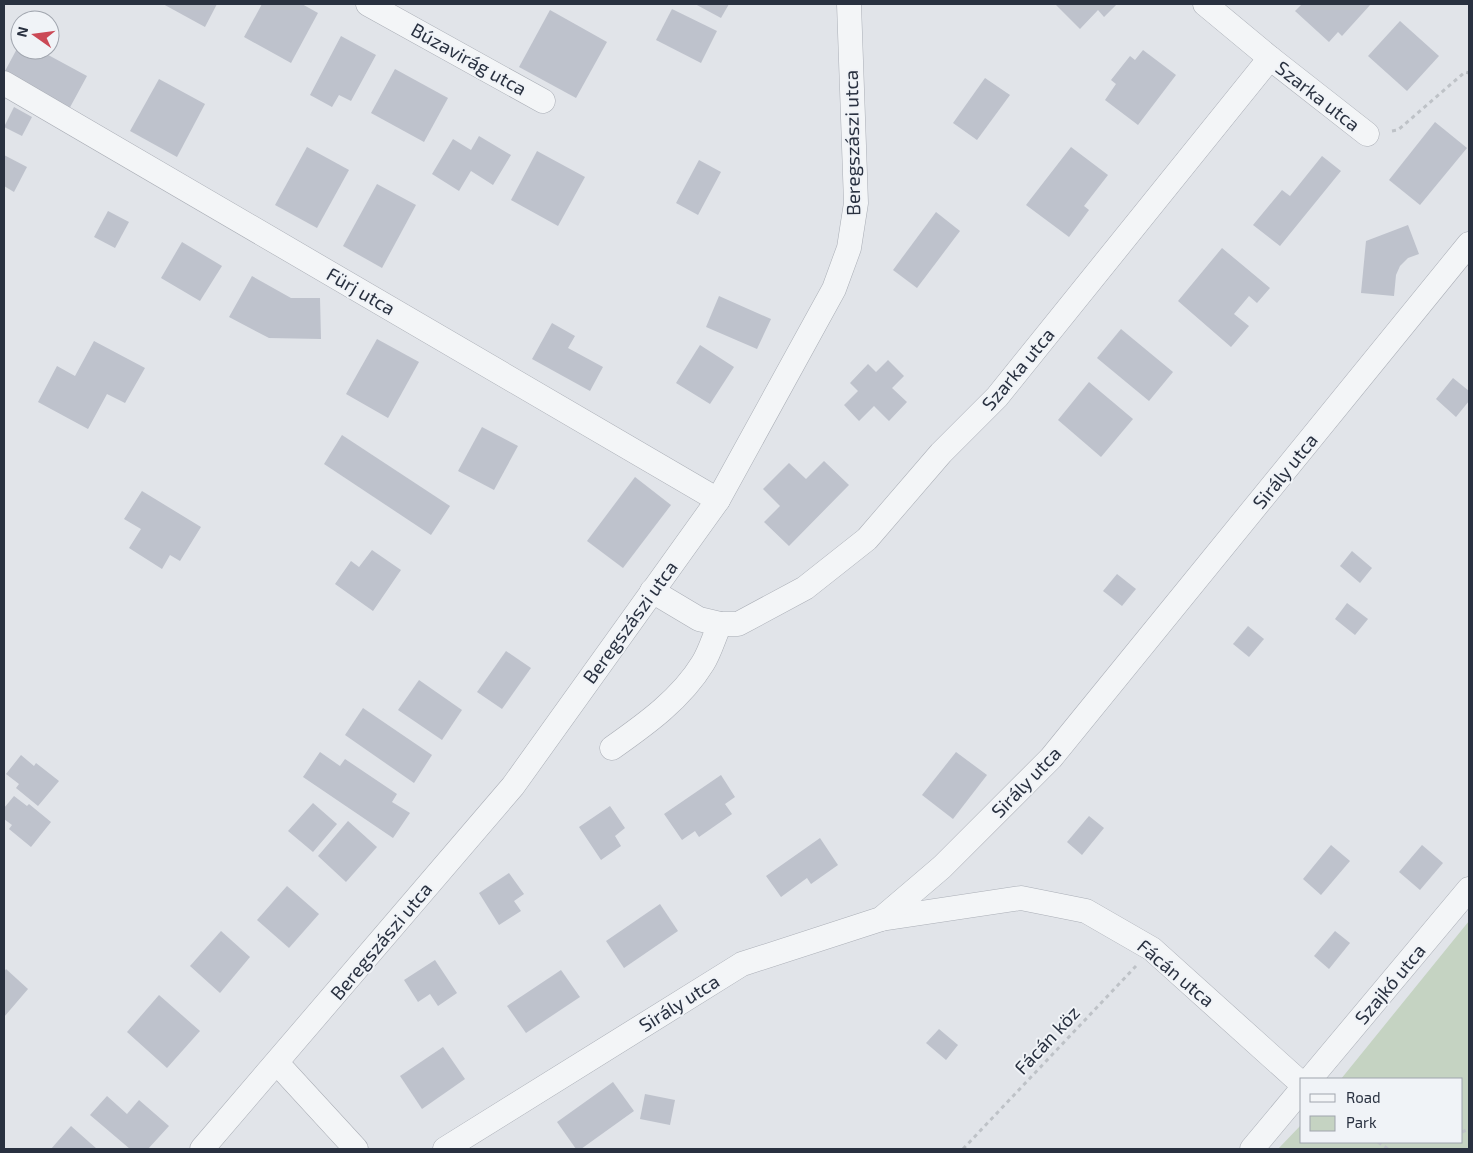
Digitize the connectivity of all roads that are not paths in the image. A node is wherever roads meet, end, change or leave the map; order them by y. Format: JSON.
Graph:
{"nodes":[{"id":1,"x":368,"y":4,"type":"edge"},
{"id":2,"x":848,"y":4,"type":"edge"},
{"id":3,"x":1205,"y":4,"type":"edge"},
{"id":4,"x":1270,"y":58,"type":"junction"},
{"id":5,"x":4,"y":83,"type":"edge"},
{"id":6,"x":543,"y":101,"type":"dead end"},
{"id":7,"x":1367,"y":134,"type":"road end"},
{"id":8,"x":1469,"y":244,"type":"edge"},
{"id":9,"x":718,"y":500,"type":"junction"},
{"id":10,"x":652,"y":591,"type":"junction"},
{"id":11,"x":720,"y":624,"type":"junction"},
{"id":12,"x":612,"y":748,"type":"dead end"},
{"id":13,"x":1469,"y":889,"type":"edge"},
{"id":14,"x":881,"y":919,"type":"junction"},
{"id":15,"x":277,"y":1063,"type":"junction"},
{"id":16,"x":1311,"y":1078,"type":"edge"},
{"id":17,"x":1300,"y":1082,"type":"edge"},
{"id":18,"x":1300,"y":1092,"type":"edge"},
{"id":19,"x":202,"y":1149,"type":"edge"},
{"id":20,"x":356,"y":1149,"type":"edge"},
{"id":21,"x":445,"y":1149,"type":"edge"},
{"id":22,"x":1252,"y":1149,"type":"edge"}],
"edges":[{"from":1,"to":6,"type":"street","name":"Búzavirág utca"},
{"from":2,"to":9,"type":"street","name":"Beregszászi utca"},
{"from":3,"to":4,"type":"street","name":"Szarka utca"},
{"from":4,"to":7,"type":"street","name":"Szarka utca"},
{"from":4,"to":11,"type":"street","name":"Szarka utca"},
{"from":5,"to":9,"type":"street","name":"Fürj utca"},
{"from":8,"to":14,"type":"street","name":"Sirály utca"},
{"from":9,"to":10,"type":"street","name":"Beregszászi utca"},
{"from":10,"to":11,"type":"street","name":"Szarka utca"},
{"from":10,"to":15,"type":"street","name":"Beregszászi utca"},
{"from":11,"to":12,"type":"street"},
{"from":13,"to":16,"type":"street","name":"Szajkó utca"},
{"from":14,"to":17,"type":"street","name":"Fácán utca"},
{"from":14,"to":21,"type":"street","name":"Sirály utca"},
{"from":15,"to":19,"type":"street","name":"Beregszászi utca"},
{"from":15,"to":20,"type":"street"},
{"from":18,"to":22,"type":"street"}]}
